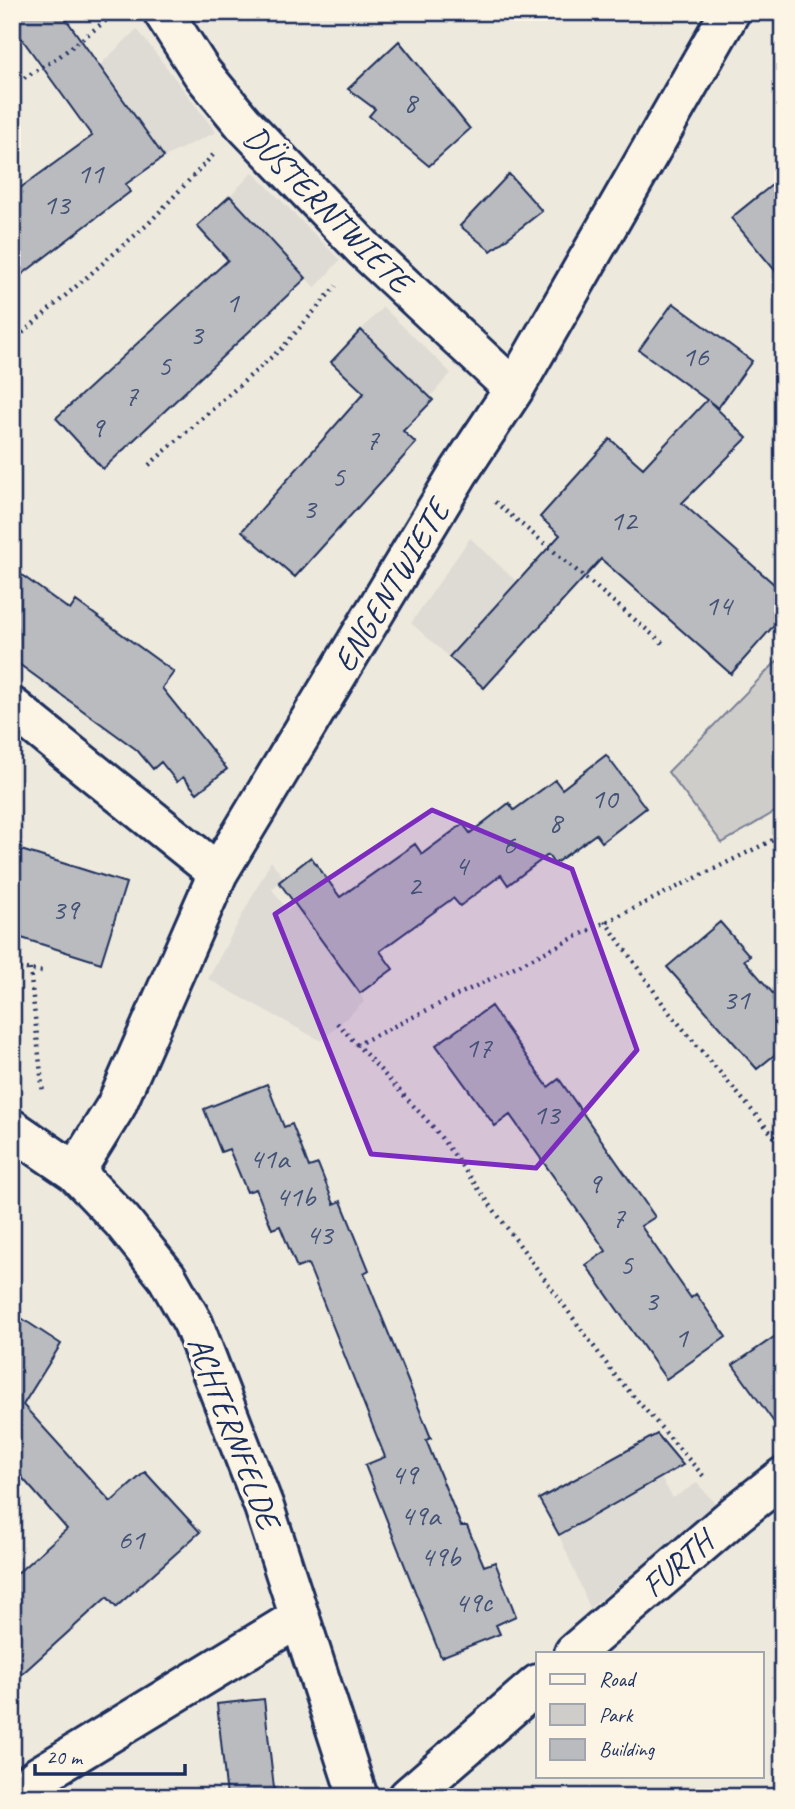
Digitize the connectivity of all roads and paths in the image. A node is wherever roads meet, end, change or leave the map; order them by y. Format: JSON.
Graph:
{"nodes":[{"id":1,"x":117,"y":12,"type":"edge"},
{"id":2,"x":163,"y":12,"type":"edge"},
{"id":3,"x":730,"y":12,"type":"edge"},
{"id":4,"x":12,"y":85,"type":"edge"},
{"id":5,"x":243,"y":123,"type":"junction"},
{"id":6,"x":365,"y":250,"type":"junction"},
{"id":7,"x":12,"y":342,"type":"edge"},
{"id":8,"x":514,"y":389,"type":"junction"},
{"id":9,"x":149,"y":465,"type":"dead end"},
{"id":10,"x":459,"y":472,"type":"junction"},
{"id":11,"x":665,"y":645,"type":"dead end"},
{"id":12,"x":12,"y":707,"type":"edge"},
{"id":13,"x":783,"y":835,"type":"edge"},
{"id":14,"x":218,"y":873,"type":"junction"},
{"id":15,"x":605,"y":921,"type":"junction"},
{"id":16,"x":12,"y":967,"type":"edge"},
{"id":17,"x":30,"y":970,"type":"junction"},
{"id":18,"x":45,"y":972,"type":"dead end"},
{"id":19,"x":337,"y":1023,"type":"dead end"},
{"id":20,"x":356,"y":1045,"type":"junction"},
{"id":21,"x":12,"y":1129,"type":"edge"},
{"id":22,"x":783,"y":1147,"type":"edge"},
{"id":23,"x":62,"y":1163,"type":"junction"},
{"id":24,"x":783,"y":1477,"type":"edge"},
{"id":25,"x":736,"y":1514,"type":"junction"},
{"id":26,"x":300,"y":1617,"type":"junction"},
{"id":27,"x":575,"y":1652,"type":"edge"},
{"id":28,"x":536,"y":1687,"type":"edge"},
{"id":29,"x":13,"y":1797,"type":"edge"},
{"id":30,"x":358,"y":1797,"type":"edge"},
{"id":31,"x":408,"y":1797,"type":"edge"}],
"edges":[{"from":1,"to":4,"type":"path"},
{"from":2,"to":5,"type":"street","name":"DÜSTERNTWIETE"},
{"from":3,"to":8,"type":"street","name":"ENGENTWIETE"},
{"from":5,"to":6,"type":"street","name":"DÜSTERNTWIETE"},
{"from":5,"to":7,"type":"path"},
{"from":6,"to":8,"type":"street","name":"DÜSTERNTWIETE"},
{"from":6,"to":9,"type":"path"},
{"from":8,"to":10,"type":"street","name":"ENGENTWIETE"},
{"from":10,"to":11,"type":"path"},
{"from":10,"to":14,"type":"street","name":"ENGENTWIETE"},
{"from":12,"to":14,"type":"street"},
{"from":13,"to":15,"type":"path"},
{"from":14,"to":23,"type":"street","name":"ENGENTWIETE"},
{"from":15,"to":20,"type":"path"},
{"from":15,"to":22,"type":"path"},
{"from":16,"to":17,"type":"path"},
{"from":17,"to":18,"type":"path"},
{"from":17,"to":23,"type":"path"},
{"from":19,"to":20,"type":"path"},
{"from":20,"to":25,"type":"path"},
{"from":21,"to":23,"type":"street","name":"ACHTERNFELDE"},
{"from":23,"to":26,"type":"street","name":"ACHTERNFELDE"},
{"from":24,"to":25,"type":"street","name":"FURTH"},
{"from":25,"to":27,"type":"street","name":"FURTH"},
{"from":26,"to":29,"type":"street"},
{"from":26,"to":30,"type":"street","name":"ACHTERNFELDE"},
{"from":28,"to":31,"type":"street"}]}
